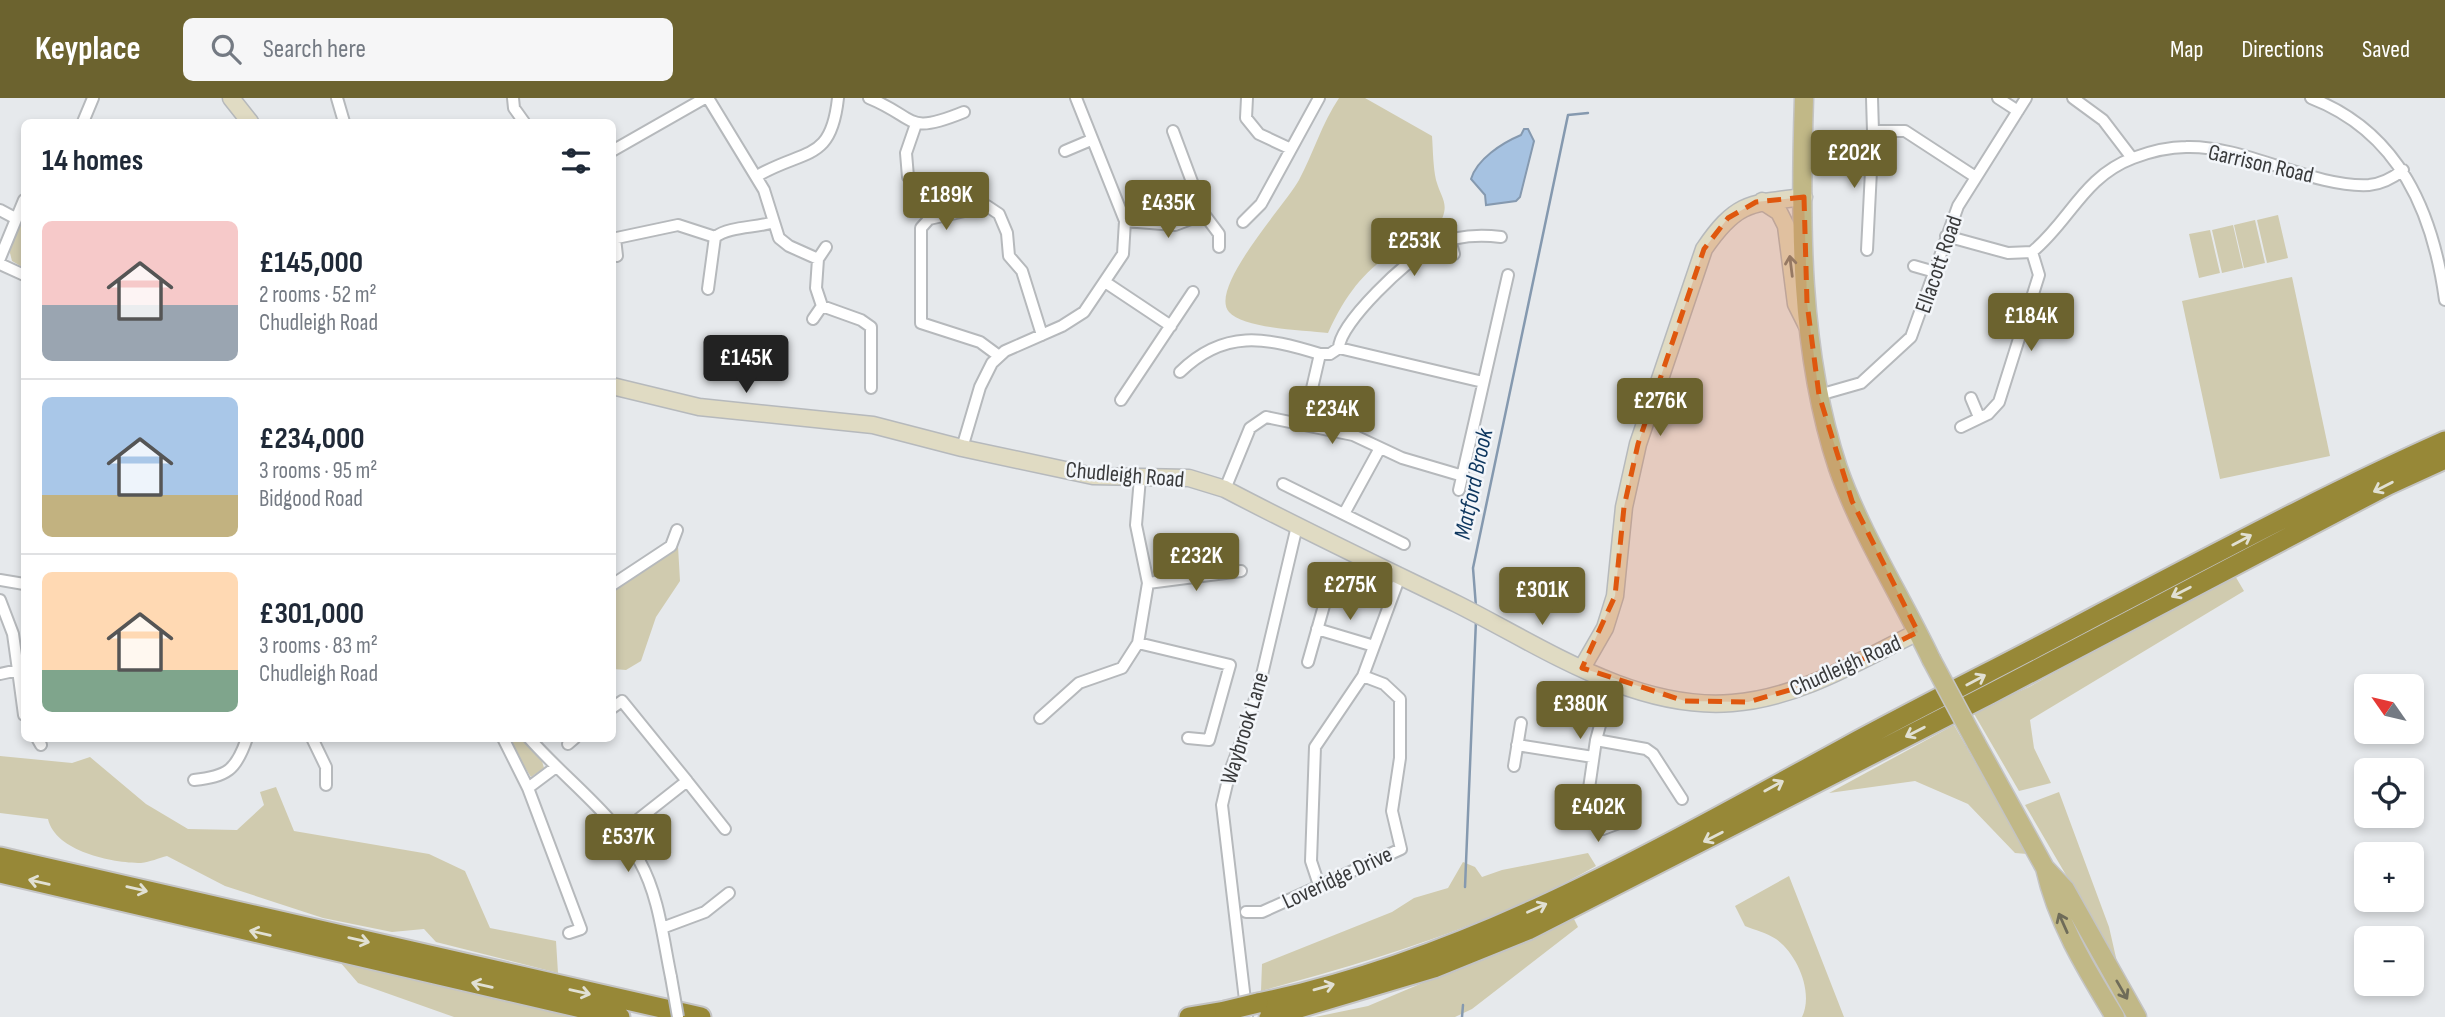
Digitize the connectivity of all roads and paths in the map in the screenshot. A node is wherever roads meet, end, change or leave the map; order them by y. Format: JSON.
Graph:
{"nodes":[{"id":1,"x":93,"y":98,"type":"edge"},
{"id":2,"x":231,"y":98,"type":"edge"},
{"id":3,"x":337,"y":98,"type":"edge"},
{"id":4,"x":513,"y":98,"type":"edge"},
{"id":5,"x":706,"y":98,"type":"edge"},
{"id":6,"x":839,"y":98,"type":"edge"},
{"id":7,"x":869,"y":98,"type":"edge"},
{"id":8,"x":1076,"y":98,"type":"edge"},
{"id":9,"x":1247,"y":98,"type":"edge"},
{"id":10,"x":1319,"y":98,"type":"edge"},
{"id":11,"x":1804,"y":98,"type":"edge"},
{"id":12,"x":1872,"y":98,"type":"edge"},
{"id":13,"x":1998,"y":98,"type":"edge"},
{"id":14,"x":2026,"y":98,"type":"edge"},
{"id":15,"x":2073,"y":98,"type":"edge"},
{"id":16,"x":2311,"y":98,"type":"edge"},
{"id":17,"x":964,"y":111,"type":"dead end"},
{"id":18,"x":2018,"y":111,"type":"junction"},
{"id":19,"x":84,"y":119,"type":"edge"},
{"id":20,"x":248,"y":119,"type":"edge"},
{"id":21,"x":343,"y":119,"type":"edge"},
{"id":22,"x":522,"y":119,"type":"edge"},
{"id":23,"x":916,"y":124,"type":"junction"},
{"id":24,"x":1173,"y":131,"type":"dead end"},
{"id":25,"x":1873,"y":131,"type":"junction"},
{"id":26,"x":1091,"y":139,"type":"junction"},
{"id":27,"x":616,"y":148,"type":"edge"},
{"id":28,"x":1291,"y":149,"type":"junction"},
{"id":29,"x":1065,"y":151,"type":"dead end"},
{"id":30,"x":2132,"y":158,"type":"junction"},
{"id":31,"x":2403,"y":170,"type":"junction"},
{"id":32,"x":757,"y":176,"type":"junction"},
{"id":33,"x":1974,"y":176,"type":"junction"},
{"id":34,"x":908,"y":177,"type":"dead end"},
{"id":35,"x":1804,"y":197,"type":"junction"},
{"id":36,"x":1762,"y":201,"type":"junction"},
{"id":37,"x":21,"y":206,"type":"edge"},
{"id":38,"x":0,"y":210,"type":"edge"},
{"id":39,"x":1204,"y":214,"type":"junction"},
{"id":40,"x":15,"y":218,"type":"junction"},
{"id":41,"x":1125,"y":221,"type":"junction"},
{"id":42,"x":774,"y":222,"type":"junction"},
{"id":43,"x":1243,"y":222,"type":"dead end"},
{"id":44,"x":1947,"y":236,"type":"junction"},
{"id":45,"x":715,"y":237,"type":"junction"},
{"id":46,"x":1501,"y":237,"type":"dead end"},
{"id":47,"x":616,"y":239,"type":"edge"},
{"id":48,"x":1450,"y":240,"type":"junction"},
{"id":49,"x":826,"y":247,"type":"dead end"},
{"id":50,"x":1219,"y":247,"type":"dead end"},
{"id":51,"x":616,"y":250,"type":"edge"},
{"id":52,"x":1867,"y":250,"type":"dead end"},
{"id":53,"x":2032,"y":252,"type":"junction"},
{"id":54,"x":1454,"y":254,"type":"dead end"},
{"id":55,"x":617,"y":256,"type":"dead end"},
{"id":56,"x":0,"y":258,"type":"edge"},
{"id":57,"x":818,"y":259,"type":"junction"},
{"id":58,"x":0,"y":264,"type":"edge"},
{"id":59,"x":1914,"y":266,"type":"dead end"},
{"id":60,"x":1935,"y":272,"type":"junction"},
{"id":61,"x":21,"y":274,"type":"edge"},
{"id":62,"x":1508,"y":275,"type":"dead end"},
{"id":63,"x":1105,"y":282,"type":"junction"},
{"id":64,"x":708,"y":289,"type":"dead end"},
{"id":65,"x":1193,"y":292,"type":"dead end"},
{"id":66,"x":2445,"y":300,"type":"edge"},
{"id":67,"x":822,"y":306,"type":"junction"},
{"id":68,"x":813,"y":319,"type":"dead end"},
{"id":69,"x":1171,"y":326,"type":"junction"},
{"id":70,"x":1810,"y":331,"type":"junction"},
{"id":71,"x":1042,"y":335,"type":"junction"},
{"id":72,"x":1339,"y":348,"type":"junction"},
{"id":73,"x":1320,"y":354,"type":"junction"},
{"id":74,"x":999,"y":356,"type":"junction"},
{"id":75,"x":1180,"y":372,"type":"dead end"},
{"id":76,"x":1483,"y":382,"type":"junction"},
{"id":77,"x":616,"y":387,"type":"edge"},
{"id":78,"x":871,"y":388,"type":"dead end"},
{"id":79,"x":1819,"y":395,"type":"junction"},
{"id":80,"x":1971,"y":398,"type":"dead end"},
{"id":81,"x":1121,"y":400,"type":"dead end"},
{"id":82,"x":1979,"y":417,"type":"junction"},
{"id":83,"x":1304,"y":423,"type":"junction"},
{"id":84,"x":1961,"y":427,"type":"dead end"},
{"id":85,"x":2445,"y":441,"type":"edge"},
{"id":86,"x":962,"y":448,"type":"junction"},
{"id":87,"x":1380,"y":448,"type":"junction"},
{"id":88,"x":2445,"y":458,"type":"edge"},
{"id":89,"x":1463,"y":476,"type":"junction"},
{"id":90,"x":1140,"y":478,"type":"junction"},
{"id":91,"x":1283,"y":484,"type":"dead end"},
{"id":92,"x":1225,"y":489,"type":"junction"},
{"id":93,"x":1459,"y":490,"type":"dead end"},
{"id":94,"x":1345,"y":512,"type":"junction"},
{"id":95,"x":1297,"y":526,"type":"junction"},
{"id":96,"x":677,"y":530,"type":"dead end"},
{"id":97,"x":1404,"y":544,"type":"dead end"},
{"id":98,"x":1241,"y":571,"type":"dead end"},
{"id":99,"x":1400,"y":576,"type":"junction"},
{"id":100,"x":0,"y":580,"type":"edge"},
{"id":101,"x":616,"y":581,"type":"edge"},
{"id":102,"x":1148,"y":583,"type":"junction"},
{"id":103,"x":21,"y":584,"type":"edge"},
{"id":104,"x":0,"y":600,"type":"edge"},
{"id":105,"x":1325,"y":603,"type":"dead end"},
{"id":106,"x":1317,"y":629,"type":"junction"},
{"id":107,"x":1918,"y":632,"type":"junction"},
{"id":108,"x":1139,"y":643,"type":"junction"},
{"id":109,"x":1374,"y":646,"type":"junction"},
{"id":110,"x":1308,"y":662,"type":"dead end"},
{"id":111,"x":1582,"y":668,"type":"junction"},
{"id":112,"x":18,"y":670,"type":"junction"},
{"id":113,"x":0,"y":674,"type":"edge"},
{"id":114,"x":1363,"y":676,"type":"junction"},
{"id":115,"x":1612,"y":681,"type":"junction"},
{"id":116,"x":21,"y":692,"type":"edge"},
{"id":117,"x":616,"y":705,"type":"edge"},
{"id":118,"x":1040,"y":718,"type":"dead end"},
{"id":119,"x":1521,"y":723,"type":"dead end"},
{"id":120,"x":1188,"y":738,"type":"dead end"},
{"id":121,"x":1596,"y":740,"type":"junction"},
{"id":122,"x":246,"y":742,"type":"edge"},
{"id":123,"x":314,"y":742,"type":"edge"},
{"id":124,"x":505,"y":742,"type":"edge"},
{"id":125,"x":533,"y":742,"type":"edge"},
{"id":126,"x":1517,"y":745,"type":"junction"},
{"id":127,"x":1593,"y":757,"type":"junction"},
{"id":128,"x":1514,"y":765,"type":"dead end"},
{"id":129,"x":556,"y":766,"type":"junction"},
{"id":130,"x":194,"y":779,"type":"dead end"},
{"id":131,"x":687,"y":780,"type":"junction"},
{"id":132,"x":326,"y":785,"type":"dead end"},
{"id":133,"x":528,"y":788,"type":"junction"},
{"id":134,"x":1682,"y":799,"type":"dead end"},
{"id":135,"x":1586,"y":809,"type":"junction"},
{"id":136,"x":1569,"y":820,"type":"dead end"},
{"id":137,"x":1619,"y":823,"type":"dead end"},
{"id":138,"x":725,"y":830,"type":"dead end"},
{"id":139,"x":621,"y":833,"type":"junction"},
{"id":140,"x":0,"y":846,"type":"edge"},
{"id":141,"x":0,"y":857,"type":"edge"},
{"id":142,"x":2045,"y":868,"type":"junction"},
{"id":143,"x":0,"y":873,"type":"edge"},
{"id":144,"x":71,"y":873,"type":"junction"},
{"id":145,"x":1319,"y":885,"type":"junction"},
{"id":146,"x":729,"y":893,"type":"dead end"},
{"id":147,"x":1246,"y":912,"type":"dead end"},
{"id":148,"x":662,"y":928,"type":"junction"},
{"id":149,"x":569,"y":933,"type":"dead end"},
{"id":150,"x":1258,"y":1012,"type":"edge"},
{"id":151,"x":620,"y":1017,"type":"edge"},
{"id":152,"x":678,"y":1017,"type":"edge"},
{"id":153,"x":701,"y":1017,"type":"edge"},
{"id":154,"x":1189,"y":1017,"type":"edge"},
{"id":155,"x":2115,"y":1017,"type":"edge"},
{"id":156,"x":2137,"y":1017,"type":"edge"}],
"edges":[{"from":1,"to":19,"type":"street"},
{"from":2,"to":20,"type":"street"},
{"from":3,"to":21,"type":"street"},
{"from":4,"to":22,"type":"street"},
{"from":5,"to":27,"type":"street"},
{"from":5,"to":32,"type":"street"},
{"from":6,"to":32,"type":"street"},
{"from":7,"to":23,"type":"street"},
{"from":8,"to":26,"type":"street"},
{"from":9,"to":28,"type":"street"},
{"from":10,"to":28,"type":"street"},
{"from":11,"to":35,"type":"main road"},
{"from":12,"to":25,"type":"street"},
{"from":13,"to":18,"type":"street"},
{"from":14,"to":18,"type":"street","name":"Ellacott Road"},
{"from":15,"to":30,"type":"street"},
{"from":16,"to":31,"type":"street"},
{"from":17,"to":23,"type":"street"},
{"from":18,"to":33,"type":"street","name":"Ellacott Road"},
{"from":23,"to":34,"type":"street"},
{"from":24,"to":39,"type":"street"},
{"from":25,"to":33,"type":"street"},
{"from":25,"to":52,"type":"street"},
{"from":26,"to":29,"type":"street"},
{"from":26,"to":41,"type":"street"},
{"from":28,"to":43,"type":"street"},
{"from":30,"to":31,"type":"street","name":"Garrison Road"},
{"from":30,"to":53,"type":"street","name":"Garrison Road"},
{"from":31,"to":66,"type":"street"},
{"from":32,"to":42,"type":"street"},
{"from":33,"to":44,"type":"street","name":"Ellacott Road"},
{"from":35,"to":36,"type":"street"},
{"from":35,"to":70,"type":"main road"},
{"from":70,"to":36,"type":"street","one_way":true},
{"from":36,"to":111,"type":"street"},
{"from":37,"to":40,"type":"street"},
{"from":38,"to":40,"type":"street"},
{"from":39,"to":41,"type":"street"},
{"from":39,"to":50,"type":"street"},
{"from":40,"to":56,"type":"street"},
{"from":41,"to":63,"type":"street"},
{"from":42,"to":45,"type":"street"},
{"from":42,"to":57,"type":"street"},
{"from":44,"to":53,"type":"street"},
{"from":44,"to":60,"type":"street","name":"Ellacott Road"},
{"from":45,"to":47,"type":"street"},
{"from":45,"to":64,"type":"street"},
{"from":46,"to":48,"type":"street"},
{"from":48,"to":54,"type":"street"},
{"from":48,"to":72,"type":"street"},
{"from":49,"to":57,"type":"street"},
{"from":51,"to":55,"type":"street"},
{"from":53,"to":82,"type":"street"},
{"from":57,"to":67,"type":"street"},
{"from":58,"to":61,"type":"street"},
{"from":59,"to":60,"type":"street"},
{"from":60,"to":79,"type":"street","name":"Ellacott Road"},
{"from":62,"to":76,"type":"street"},
{"from":63,"to":69,"type":"street"},
{"from":63,"to":71,"type":"street"},
{"from":65,"to":69,"type":"street"},
{"from":67,"to":68,"type":"street"},
{"from":67,"to":78,"type":"street"},
{"from":69,"to":81,"type":"street"},
{"from":70,"to":79,"type":"main road"},
{"from":71,"to":74,"type":"street"},
{"from":71,"to":74,"type":"street"},
{"from":72,"to":73,"type":"street"},
{"from":72,"to":76,"type":"street"},
{"from":73,"to":75,"type":"street"},
{"from":73,"to":83,"type":"street"},
{"from":74,"to":86,"type":"street"},
{"from":76,"to":89,"type":"street"},
{"from":77,"to":86,"type":"street","name":"Chudleigh Road"},
{"from":79,"to":107,"type":"main road"},
{"from":80,"to":82,"type":"street"},
{"from":82,"to":84,"type":"street"},
{"from":83,"to":87,"type":"street"},
{"from":83,"to":92,"type":"street"},
{"from":150,"to":85,"type":"highway","one_way":true},
{"from":86,"to":90,"type":"street","name":"Chudleigh Road"},
{"from":87,"to":89,"type":"street"},
{"from":87,"to":94,"type":"street"},
{"from":88,"to":150,"type":"highway","one_way":true},
{"from":89,"to":93,"type":"street"},
{"from":90,"to":92,"type":"street","name":"Chudleigh Road"},
{"from":90,"to":102,"type":"street"},
{"from":91,"to":94,"type":"street"},
{"from":92,"to":95,"type":"street","name":"Chudleigh Road"},
{"from":94,"to":97,"type":"street"},
{"from":95,"to":99,"type":"street","name":"Chudleigh Road"},
{"from":95,"to":150,"type":"street","name":"Waybrook Lane"},
{"from":96,"to":101,"type":"street"},
{"from":98,"to":102,"type":"street"},
{"from":99,"to":109,"type":"street"},
{"from":99,"to":111,"type":"street","name":"Chudleigh Road"},
{"from":100,"to":103,"type":"street"},
{"from":102,"to":108,"type":"street"},
{"from":104,"to":112,"type":"street"},
{"from":105,"to":106,"type":"street"},
{"from":106,"to":109,"type":"street"},
{"from":106,"to":110,"type":"street"},
{"from":107,"to":115,"type":"street","name":"Chudleigh Road"},
{"from":107,"to":142,"type":"main road","bridge":true},
{"from":108,"to":118,"type":"street"},
{"from":108,"to":120,"type":"street"},
{"from":109,"to":114,"type":"street"},
{"from":111,"to":115,"type":"street","name":"Chudleigh Road"},
{"from":112,"to":113,"type":"street"},
{"from":112,"to":116,"type":"street"},
{"from":114,"to":145,"type":"street"},
{"from":114,"to":145,"type":"street","name":"Loveridge Drive"},
{"from":115,"to":121,"type":"street"},
{"from":117,"to":131,"type":"street"},
{"from":119,"to":126,"type":"street"},
{"from":121,"to":127,"type":"street"},
{"from":121,"to":134,"type":"street"},
{"from":122,"to":130,"type":"street"},
{"from":123,"to":132,"type":"street"},
{"from":124,"to":133,"type":"street"},
{"from":125,"to":129,"type":"street"},
{"from":126,"to":127,"type":"street"},
{"from":126,"to":128,"type":"street"},
{"from":127,"to":135,"type":"street"},
{"from":129,"to":133,"type":"street"},
{"from":129,"to":139,"type":"street"},
{"from":131,"to":138,"type":"street"},
{"from":131,"to":139,"type":"street"},
{"from":133,"to":149,"type":"street"},
{"from":135,"to":136,"type":"street"},
{"from":135,"to":137,"type":"street"},
{"from":139,"to":148,"type":"street"},
{"from":140,"to":144,"type":"highway"},
{"from":141,"to":144,"type":"highway"},
{"from":155,"to":142,"type":"main road","one_way":true},
{"from":142,"to":156,"type":"main road","one_way":true},
{"from":151,"to":143,"type":"highway","one_way":true},
{"from":144,"to":153,"type":"highway","one_way":true},
{"from":145,"to":147,"type":"street","name":"Loveridge Drive"},
{"from":146,"to":148,"type":"street"},
{"from":148,"to":152,"type":"street","bridge":true},
{"from":150,"to":154,"type":"highway","bridge":true}]}
